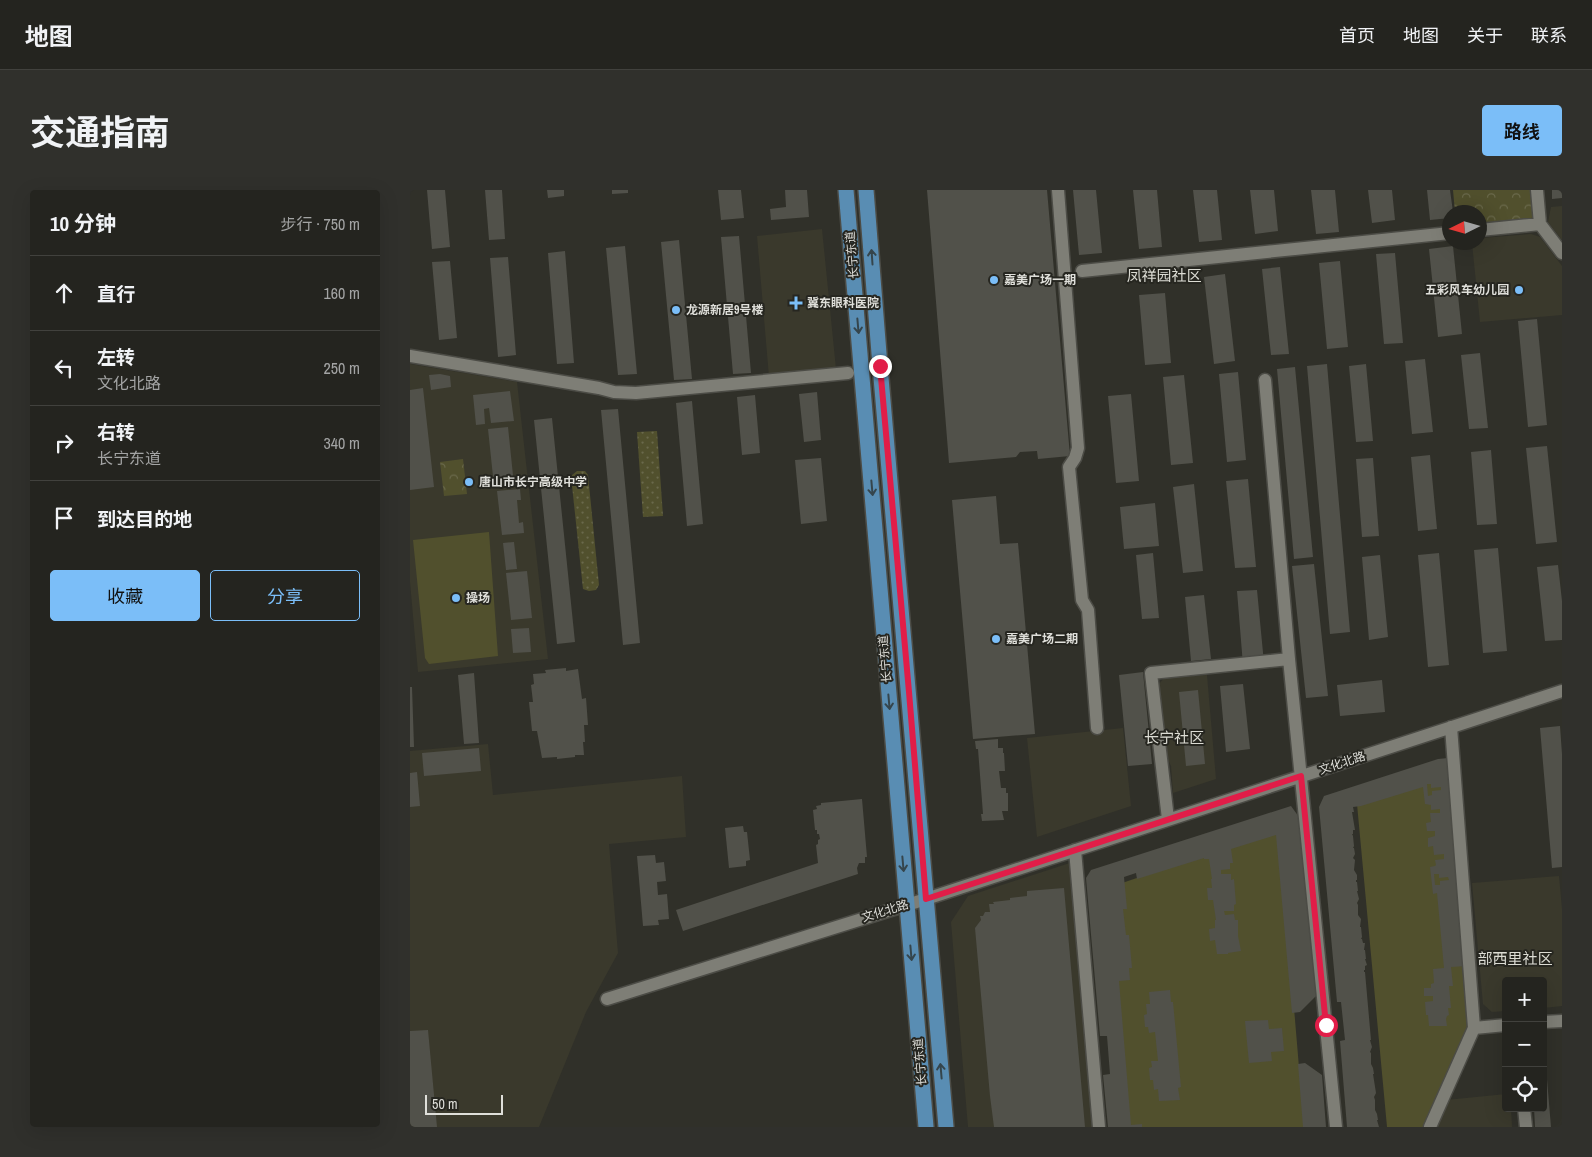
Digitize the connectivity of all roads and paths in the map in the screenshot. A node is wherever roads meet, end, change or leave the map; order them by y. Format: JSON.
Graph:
{"nodes":[{"id":1,"x":846,"y":190,"type":"edge"},
{"id":2,"x":866,"y":190,"type":"edge"},
{"id":3,"x":1058,"y":190,"type":"edge"},
{"id":4,"x":1537,"y":190,"type":"edge"},
{"id":5,"x":1540,"y":224,"type":"junction"},
{"id":6,"x":1487,"y":229,"type":"edge"},
{"id":7,"x":1442,"y":235,"type":"edge"},
{"id":8,"x":1562,"y":253,"type":"edge"},
{"id":9,"x":1082,"y":271,"type":"dead end"},
{"id":10,"x":410,"y":356,"type":"edge"},
{"id":11,"x":848,"y":373,"type":"dead end"},
{"id":12,"x":1265,"y":380,"type":"dead end"},
{"id":13,"x":1288,"y":659,"type":"junction"},
{"id":14,"x":1562,"y":691,"type":"edge"},
{"id":15,"x":1451,"y":727,"type":"junction"},
{"id":16,"x":1097,"y":728,"type":"dead end"},
{"id":17,"x":1301,"y":776,"type":"junction"},
{"id":18,"x":1168,"y":819,"type":"junction"},
{"id":19,"x":1075,"y":850,"type":"junction"},
{"id":20,"x":926,"y":899,"type":"junction"},
{"id":21,"x":907,"y":904,"type":"junction"},
{"id":22,"x":607,"y":999,"type":"dead end"},
{"id":23,"x":1562,"y":1020,"type":"edge"},
{"id":24,"x":1547,"y":1022,"type":"edge"},
{"id":25,"x":1502,"y":1026,"type":"edge"},
{"id":26,"x":1474,"y":1028,"type":"junction"},
{"id":27,"x":1524,"y":1112,"type":"edge"},
{"id":28,"x":946,"y":1125,"type":"edge"},
{"id":29,"x":925,"y":1126,"type":"edge"},
{"id":30,"x":1099,"y":1127,"type":"edge"},
{"id":31,"x":1336,"y":1127,"type":"edge"},
{"id":32,"x":1430,"y":1127,"type":"edge"},
{"id":33,"x":1526,"y":1127,"type":"edge"}],
"edges":[{"from":1,"to":21,"type":"main road","name":"长宁东道","one_way":true},
{"from":20,"to":2,"type":"main road","name":"长宁东道","one_way":true},
{"from":3,"to":16,"type":"street"},
{"from":4,"to":5,"type":"street"},
{"from":5,"to":6,"type":"street"},
{"from":5,"to":8,"type":"street"},
{"from":7,"to":9,"type":"street"},
{"from":10,"to":11,"type":"street"},
{"from":12,"to":13,"type":"street"},
{"from":13,"to":17,"type":"street"},
{"from":13,"to":18,"type":"street"},
{"from":14,"to":15,"type":"street","name":"文化北路"},
{"from":15,"to":17,"type":"street","name":"文化北路"},
{"from":15,"to":26,"type":"street"},
{"from":17,"to":18,"type":"street","name":"文化北路"},
{"from":17,"to":31,"type":"street"},
{"from":18,"to":19,"type":"street","name":"文化北路"},
{"from":19,"to":20,"type":"street","name":"文化北路"},
{"from":19,"to":30,"type":"street"},
{"from":20,"to":21,"type":"street","name":"文化北路"},
{"from":28,"to":20,"type":"main road","name":"长宁东道","one_way":true},
{"from":21,"to":22,"type":"street","name":"文化北路"},
{"from":21,"to":29,"type":"main road","name":"长宁东道","one_way":true},
{"from":23,"to":24,"type":"street"},
{"from":25,"to":26,"type":"street"},
{"from":26,"to":32,"type":"street"},
{"from":27,"to":33,"type":"street"}]}
